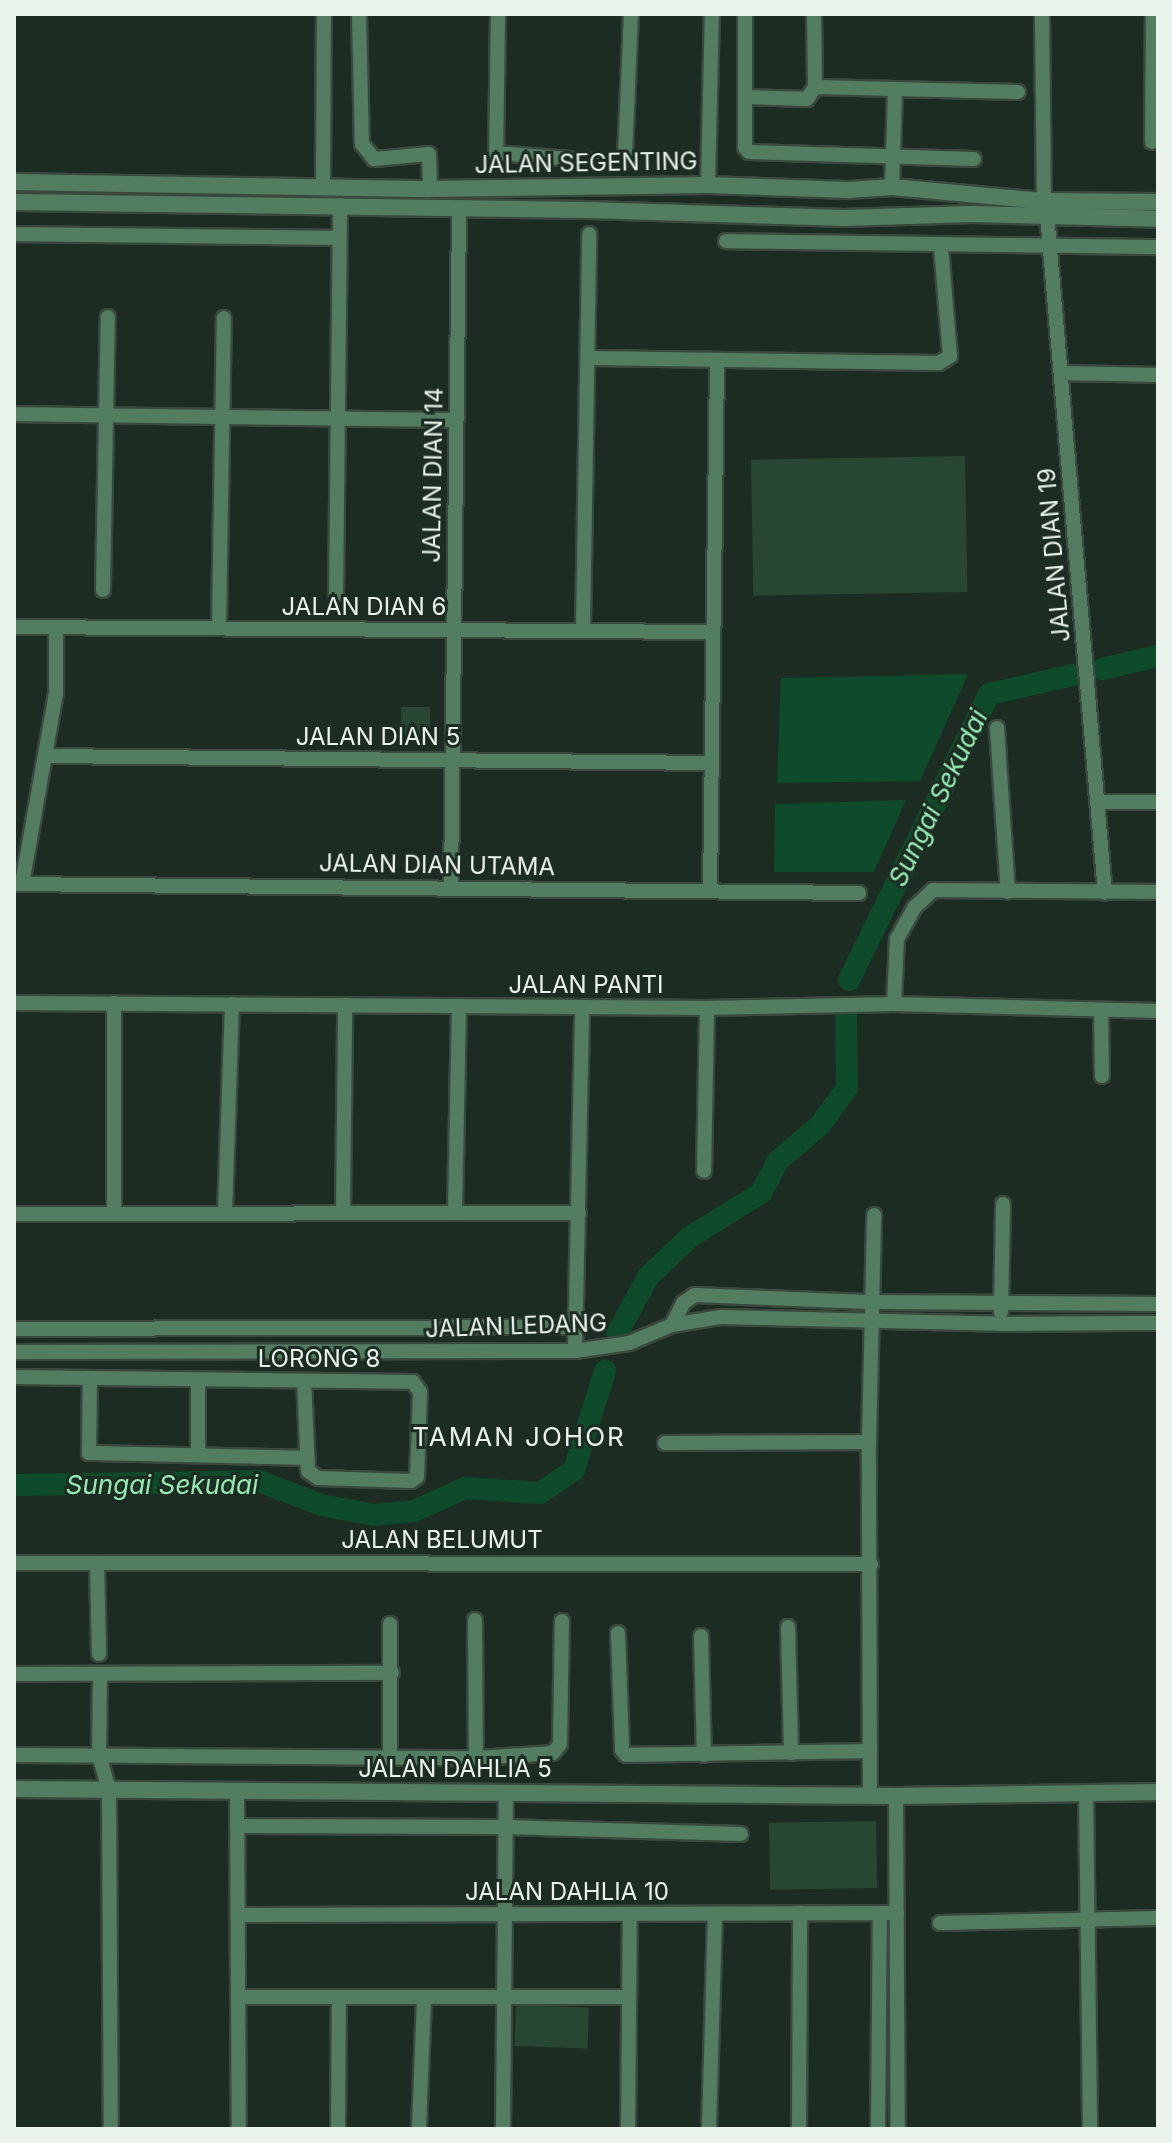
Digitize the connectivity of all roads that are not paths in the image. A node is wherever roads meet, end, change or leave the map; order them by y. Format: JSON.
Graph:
{"nodes":[{"id":1,"x":324,"y":14,"type":"edge"},
{"id":2,"x":359,"y":14,"type":"edge"},
{"id":3,"x":498,"y":14,"type":"edge"},
{"id":4,"x":631,"y":14,"type":"edge"},
{"id":5,"x":712,"y":14,"type":"edge"},
{"id":6,"x":745,"y":14,"type":"edge"},
{"id":7,"x":814,"y":14,"type":"edge"},
{"id":8,"x":1042,"y":14,"type":"edge"},
{"id":9,"x":1153,"y":14,"type":"edge"},
{"id":10,"x":815,"y":87,"type":"junction"},
{"id":11,"x":895,"y":91,"type":"junction"},
{"id":12,"x":1018,"y":92,"type":"dead end"},
{"id":13,"x":745,"y":97,"type":"junction"},
{"id":14,"x":1152,"y":142,"type":"dead end"},
{"id":15,"x":893,"y":158,"type":"junction"},
{"id":16,"x":974,"y":159,"type":"dead end"},
{"id":17,"x":14,"y":182,"type":"edge"},
{"id":18,"x":708,"y":185,"type":"junction"},
{"id":19,"x":772,"y":186,"type":"junction"},
{"id":20,"x":892,"y":187,"type":"junction"},
{"id":21,"x":323,"y":188,"type":"junction"},
{"id":22,"x":430,"y":189,"type":"junction"},
{"id":23,"x":848,"y":190,"type":"junction"},
{"id":24,"x":14,"y":202,"type":"edge"},
{"id":25,"x":1158,"y":202,"type":"edge"},
{"id":26,"x":340,"y":205,"type":"junction"},
{"id":27,"x":1046,"y":207,"type":"junction"},
{"id":28,"x":459,"y":209,"type":"junction"},
{"id":29,"x":769,"y":217,"type":"junction"},
{"id":30,"x":854,"y":218,"type":"junction"},
{"id":31,"x":1158,"y":219,"type":"edge"},
{"id":32,"x":14,"y":234,"type":"edge"},
{"id":33,"x":589,"y":234,"type":"dead end"},
{"id":34,"x":339,"y":238,"type":"junction"},
{"id":35,"x":726,"y":241,"type":"dead end"},
{"id":36,"x":941,"y":246,"type":"junction"},
{"id":37,"x":1050,"y":246,"type":"junction"},
{"id":38,"x":1158,"y":247,"type":"edge"},
{"id":39,"x":108,"y":317,"type":"dead end"},
{"id":40,"x":224,"y":318,"type":"dead end"},
{"id":41,"x":588,"y":358,"type":"junction"},
{"id":42,"x":717,"y":360,"type":"junction"},
{"id":43,"x":1061,"y":373,"type":"junction"},
{"id":44,"x":1158,"y":375,"type":"edge"},
{"id":45,"x":14,"y":414,"type":"edge"},
{"id":46,"x":106,"y":415,"type":"junction"},
{"id":47,"x":222,"y":417,"type":"junction"},
{"id":48,"x":337,"y":418,"type":"junction"},
{"id":49,"x":456,"y":420,"type":"junction"},
{"id":50,"x":103,"y":590,"type":"dead end"},
{"id":51,"x":336,"y":594,"type":"dead end"},
{"id":52,"x":14,"y":627,"type":"edge"},
{"id":53,"x":56,"y":627,"type":"junction"},
{"id":54,"x":219,"y":628,"type":"junction"},
{"id":55,"x":453,"y":630,"type":"junction"},
{"id":56,"x":583,"y":631,"type":"junction"},
{"id":57,"x":713,"y":632,"type":"junction"},
{"id":58,"x":997,"y":728,"type":"dead end"},
{"id":59,"x":45,"y":756,"type":"junction"},
{"id":60,"x":452,"y":759,"type":"junction"},
{"id":61,"x":711,"y":763,"type":"junction"},
{"id":62,"x":1098,"y":802,"type":"junction"},
{"id":63,"x":1158,"y":802,"type":"edge"},
{"id":64,"x":18,"y":884,"type":"edge"},
{"id":65,"x":451,"y":886,"type":"junction"},
{"id":66,"x":710,"y":891,"type":"junction"},
{"id":67,"x":1008,"y":892,"type":"junction"},
{"id":68,"x":1158,"y":892,"type":"edge"},
{"id":69,"x":859,"y":893,"type":"dead end"},
{"id":70,"x":1105,"y":893,"type":"junction"},
{"id":71,"x":14,"y":1003,"type":"edge"},
{"id":72,"x":114,"y":1003,"type":"junction"},
{"id":73,"x":232,"y":1004,"type":"junction"},
{"id":74,"x":894,"y":1004,"type":"junction"},
{"id":75,"x":345,"y":1005,"type":"junction"},
{"id":76,"x":459,"y":1006,"type":"junction"},
{"id":77,"x":582,"y":1007,"type":"junction"},
{"id":78,"x":707,"y":1008,"type":"junction"},
{"id":79,"x":1101,"y":1011,"type":"junction"},
{"id":80,"x":1158,"y":1011,"type":"edge"},
{"id":81,"x":1102,"y":1076,"type":"dead end"},
{"id":82,"x":704,"y":1171,"type":"dead end"},
{"id":83,"x":1003,"y":1204,"type":"dead end"},
{"id":84,"x":225,"y":1213,"type":"junction"},
{"id":85,"x":343,"y":1213,"type":"junction"},
{"id":86,"x":455,"y":1213,"type":"junction"},
{"id":87,"x":579,"y":1213,"type":"junction"},
{"id":88,"x":14,"y":1214,"type":"edge"},
{"id":89,"x":114,"y":1214,"type":"junction"},
{"id":90,"x":874,"y":1215,"type":"dead end"},
{"id":91,"x":873,"y":1302,"type":"junction"},
{"id":92,"x":1001,"y":1304,"type":"junction"},
{"id":93,"x":1158,"y":1304,"type":"edge"},
{"id":94,"x":872,"y":1318,"type":"junction"},
{"id":95,"x":1158,"y":1323,"type":"edge"},
{"id":96,"x":1000,"y":1324,"type":"junction"},
{"id":97,"x":672,"y":1325,"type":"junction"},
{"id":98,"x":576,"y":1327,"type":"junction"},
{"id":99,"x":14,"y":1329,"type":"edge"},
{"id":100,"x":283,"y":1329,"type":"junction"},
{"id":101,"x":282,"y":1351,"type":"junction"},
{"id":102,"x":575,"y":1351,"type":"junction"},
{"id":103,"x":14,"y":1352,"type":"edge"},
{"id":104,"x":14,"y":1377,"type":"edge"},
{"id":105,"x":90,"y":1378,"type":"junction"},
{"id":106,"x":198,"y":1380,"type":"junction"},
{"id":107,"x":304,"y":1381,"type":"junction"},
{"id":108,"x":869,"y":1442,"type":"junction"},
{"id":109,"x":665,"y":1443,"type":"dead end"},
{"id":110,"x":198,"y":1455,"type":"junction"},
{"id":111,"x":307,"y":1465,"type":"junction"},
{"id":112,"x":14,"y":1563,"type":"edge"},
{"id":113,"x":97,"y":1563,"type":"junction"},
{"id":114,"x":871,"y":1564,"type":"junction"},
{"id":115,"x":475,"y":1620,"type":"dead end"},
{"id":116,"x":562,"y":1621,"type":"dead end"},
{"id":117,"x":390,"y":1624,"type":"dead end"},
{"id":118,"x":788,"y":1627,"type":"dead end"},
{"id":119,"x":618,"y":1633,"type":"dead end"},
{"id":120,"x":701,"y":1636,"type":"dead end"},
{"id":121,"x":99,"y":1654,"type":"dead end"},
{"id":122,"x":392,"y":1673,"type":"junction"},
{"id":123,"x":14,"y":1674,"type":"edge"},
{"id":124,"x":100,"y":1676,"type":"junction"},
{"id":125,"x":870,"y":1751,"type":"junction"},
{"id":126,"x":791,"y":1753,"type":"junction"},
{"id":127,"x":14,"y":1755,"type":"edge"},
{"id":128,"x":99,"y":1755,"type":"junction"},
{"id":129,"x":704,"y":1755,"type":"junction"},
{"id":130,"x":390,"y":1757,"type":"junction"},
{"id":131,"x":476,"y":1758,"type":"junction"},
{"id":132,"x":14,"y":1789,"type":"edge"},
{"id":133,"x":109,"y":1790,"type":"junction"},
{"id":134,"x":237,"y":1792,"type":"junction"},
{"id":135,"x":1086,"y":1792,"type":"junction"},
{"id":136,"x":1158,"y":1792,"type":"edge"},
{"id":137,"x":506,"y":1793,"type":"junction"},
{"id":138,"x":870,"y":1796,"type":"junction"},
{"id":139,"x":896,"y":1796,"type":"junction"},
{"id":140,"x":237,"y":1826,"type":"junction"},
{"id":141,"x":506,"y":1827,"type":"junction"},
{"id":142,"x":741,"y":1834,"type":"dead end"},
{"id":143,"x":800,"y":1913,"type":"junction"},
{"id":144,"x":880,"y":1913,"type":"junction"},
{"id":145,"x":897,"y":1913,"type":"junction"},
{"id":146,"x":505,"y":1914,"type":"junction"},
{"id":147,"x":630,"y":1914,"type":"junction"},
{"id":148,"x":715,"y":1914,"type":"junction"},
{"id":149,"x":238,"y":1915,"type":"junction"},
{"id":150,"x":1158,"y":1918,"type":"edge"},
{"id":151,"x":1088,"y":1920,"type":"junction"},
{"id":152,"x":940,"y":1923,"type":"dead end"},
{"id":153,"x":238,"y":1997,"type":"junction"},
{"id":154,"x":339,"y":1997,"type":"junction"},
{"id":155,"x":424,"y":1997,"type":"junction"},
{"id":156,"x":504,"y":1997,"type":"junction"},
{"id":157,"x":628,"y":1997,"type":"junction"},
{"id":158,"x":111,"y":2129,"type":"edge"},
{"id":159,"x":239,"y":2129,"type":"edge"},
{"id":160,"x":338,"y":2129,"type":"edge"},
{"id":161,"x":419,"y":2129,"type":"edge"},
{"id":162,"x":503,"y":2129,"type":"edge"},
{"id":163,"x":628,"y":2129,"type":"edge"},
{"id":164,"x":709,"y":2129,"type":"edge"},
{"id":165,"x":799,"y":2129,"type":"edge"},
{"id":166,"x":878,"y":2129,"type":"edge"},
{"id":167,"x":898,"y":2129,"type":"edge"},
{"id":168,"x":1090,"y":2129,"type":"edge"}],
"edges":[{"from":1,"to":21,"type":"street"},
{"from":2,"to":22,"type":"street"},
{"from":3,"to":4,"type":"street"},
{"from":5,"to":18,"type":"street"},
{"from":6,"to":13,"type":"street"},
{"from":7,"to":10,"type":"street"},
{"from":8,"to":27,"type":"street","name":"JALAN DIAN 19"},
{"from":9,"to":14,"type":"street"},
{"from":10,"to":11,"type":"street"},
{"from":10,"to":13,"type":"street"},
{"from":11,"to":12,"type":"street"},
{"from":11,"to":15,"type":"street"},
{"from":13,"to":15,"type":"street"},
{"from":15,"to":16,"type":"street"},
{"from":15,"to":20,"type":"street"},
{"from":17,"to":21,"type":"street","name":"JALAN SEGENTING"},
{"from":18,"to":19,"type":"street","name":"JALAN SEGENTING"},
{"from":18,"to":22,"type":"street","name":"JALAN SEGENTING"},
{"from":19,"to":23,"type":"street","name":"JALAN SEGENTING"},
{"from":19,"to":29,"type":"street"},
{"from":20,"to":23,"type":"street","name":"JALAN SEGENTING"},
{"from":20,"to":27,"type":"street","name":"JALAN SEGENTING"},
{"from":21,"to":22,"type":"street","name":"JALAN SEGENTING"},
{"from":23,"to":30,"type":"street"},
{"from":24,"to":26,"type":"street","name":"JALAN SEGENTING"},
{"from":25,"to":27,"type":"street","name":"JALAN SEGENTING"},
{"from":26,"to":28,"type":"street","name":"JALAN SEGENTING"},
{"from":26,"to":34,"type":"street"},
{"from":27,"to":30,"type":"street","name":"JALAN SEGENTING"},
{"from":27,"to":31,"type":"street","name":"JALAN SEGENTING"},
{"from":27,"to":37,"type":"street","name":"JALAN DIAN 19"},
{"from":28,"to":29,"type":"street","name":"JALAN SEGENTING"},
{"from":28,"to":49,"type":"street","name":"JALAN DIAN 14"},
{"from":29,"to":30,"type":"street","name":"JALAN SEGENTING"},
{"from":32,"to":34,"type":"street"},
{"from":33,"to":41,"type":"street"},
{"from":34,"to":48,"type":"street"},
{"from":35,"to":36,"type":"street"},
{"from":36,"to":37,"type":"street"},
{"from":36,"to":42,"type":"street"},
{"from":37,"to":38,"type":"street"},
{"from":37,"to":43,"type":"street","name":"JALAN DIAN 19"},
{"from":39,"to":46,"type":"street"},
{"from":40,"to":47,"type":"street"},
{"from":41,"to":42,"type":"street"},
{"from":41,"to":56,"type":"street"},
{"from":42,"to":57,"type":"street"},
{"from":43,"to":44,"type":"street"},
{"from":43,"to":62,"type":"street","name":"JALAN DIAN 19"},
{"from":45,"to":46,"type":"street"},
{"from":46,"to":47,"type":"street"},
{"from":46,"to":50,"type":"street"},
{"from":47,"to":48,"type":"street"},
{"from":47,"to":54,"type":"street"},
{"from":48,"to":49,"type":"street"},
{"from":48,"to":51,"type":"street"},
{"from":49,"to":55,"type":"street","name":"JALAN DIAN 14"},
{"from":52,"to":53,"type":"street","name":"JALAN DIAN 6"},
{"from":53,"to":54,"type":"street","name":"JALAN DIAN 6"},
{"from":53,"to":59,"type":"street"},
{"from":54,"to":55,"type":"street","name":"JALAN DIAN 6"},
{"from":55,"to":56,"type":"street","name":"JALAN DIAN 6"},
{"from":55,"to":60,"type":"street","name":"JALAN DIAN 14"},
{"from":56,"to":57,"type":"street","name":"JALAN DIAN 6"},
{"from":57,"to":61,"type":"street"},
{"from":58,"to":67,"type":"street"},
{"from":59,"to":60,"type":"street","name":"JALAN DIAN 5"},
{"from":59,"to":64,"type":"street"},
{"from":60,"to":61,"type":"street","name":"JALAN DIAN 5"},
{"from":60,"to":65,"type":"street","name":"JALAN DIAN 14"},
{"from":61,"to":66,"type":"street"},
{"from":62,"to":63,"type":"street"},
{"from":62,"to":70,"type":"street","name":"JALAN DIAN 19"},
{"from":64,"to":65,"type":"street","name":"JALAN DIAN UTAMA"},
{"from":65,"to":66,"type":"street","name":"JALAN DIAN UTAMA"},
{"from":66,"to":69,"type":"street","name":"JALAN DIAN UTAMA"},
{"from":67,"to":70,"type":"street"},
{"from":67,"to":74,"type":"street"},
{"from":68,"to":70,"type":"street"},
{"from":71,"to":72,"type":"street","name":"JALAN PANTI"},
{"from":72,"to":73,"type":"street","name":"JALAN PANTI"},
{"from":72,"to":89,"type":"street"},
{"from":73,"to":75,"type":"street","name":"JALAN PANTI"},
{"from":73,"to":84,"type":"street"},
{"from":74,"to":78,"type":"street","name":"JALAN PANTI"},
{"from":74,"to":79,"type":"street","name":"JALAN PANTI"},
{"from":75,"to":76,"type":"street","name":"JALAN PANTI"},
{"from":75,"to":85,"type":"street"},
{"from":76,"to":77,"type":"street","name":"JALAN PANTI"},
{"from":76,"to":86,"type":"street"},
{"from":77,"to":78,"type":"street","name":"JALAN PANTI"},
{"from":77,"to":87,"type":"street"},
{"from":78,"to":82,"type":"street"},
{"from":79,"to":80,"type":"street","name":"JALAN PANTI"},
{"from":79,"to":81,"type":"street"},
{"from":83,"to":92,"type":"street"},
{"from":84,"to":85,"type":"street"},
{"from":84,"to":89,"type":"street"},
{"from":85,"to":86,"type":"street"},
{"from":86,"to":87,"type":"street"},
{"from":87,"to":98,"type":"street"},
{"from":88,"to":89,"type":"street"},
{"from":90,"to":91,"type":"street"},
{"from":91,"to":92,"type":"street"},
{"from":91,"to":94,"type":"street"},
{"from":91,"to":97,"type":"street"},
{"from":92,"to":93,"type":"street"},
{"from":92,"to":96,"type":"street"},
{"from":94,"to":96,"type":"street","name":"JALAN LEDANG"},
{"from":94,"to":97,"type":"street","name":"JALAN LEDANG"},
{"from":94,"to":108,"type":"street"},
{"from":95,"to":96,"type":"street","name":"JALAN LEDANG"},
{"from":97,"to":102,"type":"street","name":"JALAN LEDANG"},
{"from":98,"to":100,"type":"street"},
{"from":98,"to":102,"type":"street"},
{"from":99,"to":100,"type":"street"},
{"from":100,"to":101,"type":"street"},
{"from":101,"to":102,"type":"street","name":"JALAN LEDANG"},
{"from":101,"to":103,"type":"street","name":"JALAN LEDANG"},
{"from":104,"to":105,"type":"street","name":"LORONG 8"},
{"from":105,"to":106,"type":"street","name":"LORONG 8"},
{"from":105,"to":110,"type":"street"},
{"from":106,"to":107,"type":"street","name":"LORONG 8"},
{"from":106,"to":110,"type":"street"},
{"from":107,"to":111,"type":"street"},
{"from":107,"to":111,"type":"street","name":"LORONG 8"},
{"from":108,"to":109,"type":"street"},
{"from":108,"to":114,"type":"street"},
{"from":110,"to":111,"type":"street"},
{"from":112,"to":113,"type":"street","name":"JALAN BELUMUT"},
{"from":113,"to":114,"type":"street","name":"JALAN BELUMUT"},
{"from":113,"to":121,"type":"street"},
{"from":114,"to":125,"type":"street"},
{"from":115,"to":131,"type":"street"},
{"from":116,"to":131,"type":"street","name":"JALAN DAHLIA 5"},
{"from":117,"to":122,"type":"street"},
{"from":118,"to":126,"type":"street"},
{"from":119,"to":129,"type":"street"},
{"from":120,"to":129,"type":"street"},
{"from":122,"to":124,"type":"street"},
{"from":122,"to":130,"type":"street"},
{"from":123,"to":124,"type":"street"},
{"from":124,"to":128,"type":"street"},
{"from":125,"to":126,"type":"street"},
{"from":125,"to":138,"type":"street"},
{"from":126,"to":129,"type":"street"},
{"from":127,"to":128,"type":"street","name":"JALAN DAHLIA 5"},
{"from":128,"to":130,"type":"street","name":"JALAN DAHLIA 5"},
{"from":128,"to":133,"type":"street"},
{"from":130,"to":131,"type":"street","name":"JALAN DAHLIA 5"},
{"from":132,"to":133,"type":"street","name":"JALAN DAHLIA 5"},
{"from":133,"to":134,"type":"street","name":"JALAN DAHLIA 5"},
{"from":133,"to":158,"type":"street"},
{"from":134,"to":137,"type":"street","name":"JALAN DAHLIA 5"},
{"from":134,"to":140,"type":"street"},
{"from":135,"to":136,"type":"street","name":"JALAN DAHLIA 5"},
{"from":135,"to":139,"type":"street","name":"JALAN DAHLIA 5"},
{"from":135,"to":151,"type":"street"},
{"from":137,"to":138,"type":"street","name":"JALAN DAHLIA 5"},
{"from":137,"to":141,"type":"street"},
{"from":138,"to":139,"type":"street","name":"JALAN DAHLIA 5"},
{"from":139,"to":145,"type":"street"},
{"from":140,"to":141,"type":"street"},
{"from":140,"to":149,"type":"street"},
{"from":141,"to":142,"type":"street"},
{"from":141,"to":146,"type":"street"},
{"from":143,"to":144,"type":"street","name":"JALAN DAHLIA 10"},
{"from":143,"to":148,"type":"street","name":"JALAN DAHLIA 10"},
{"from":143,"to":165,"type":"street"},
{"from":144,"to":145,"type":"street","name":"JALAN DAHLIA 10"},
{"from":144,"to":166,"type":"street"},
{"from":145,"to":167,"type":"street"},
{"from":146,"to":147,"type":"street","name":"JALAN DAHLIA 10"},
{"from":146,"to":149,"type":"street","name":"JALAN DAHLIA 10"},
{"from":146,"to":156,"type":"street"},
{"from":147,"to":148,"type":"street","name":"JALAN DAHLIA 10"},
{"from":147,"to":157,"type":"street"},
{"from":148,"to":164,"type":"street"},
{"from":149,"to":153,"type":"street"},
{"from":150,"to":151,"type":"street"},
{"from":151,"to":152,"type":"street"},
{"from":151,"to":168,"type":"street"},
{"from":153,"to":154,"type":"street"},
{"from":153,"to":159,"type":"street"},
{"from":154,"to":155,"type":"street"},
{"from":154,"to":160,"type":"street"},
{"from":155,"to":156,"type":"street"},
{"from":155,"to":161,"type":"street"},
{"from":156,"to":157,"type":"street"},
{"from":156,"to":162,"type":"street"},
{"from":157,"to":163,"type":"street"}]}
